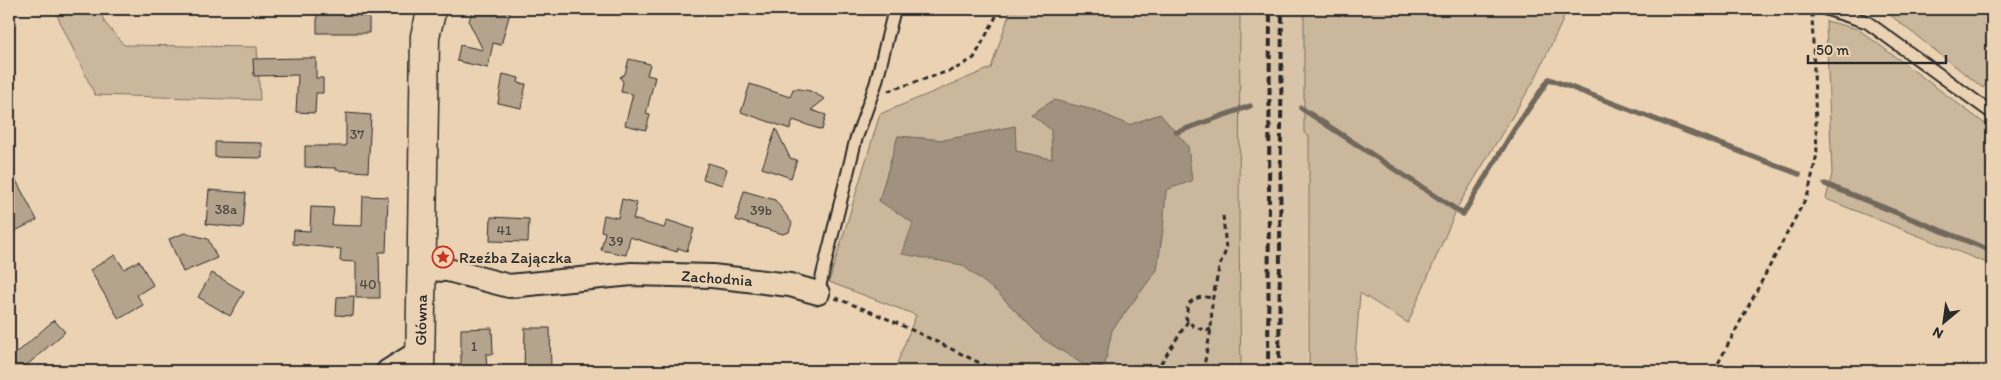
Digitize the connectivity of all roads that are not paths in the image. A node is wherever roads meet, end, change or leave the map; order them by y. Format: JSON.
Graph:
{"nodes":[{"id":1,"x":432,"y":9,"type":"edge"},
{"id":2,"x":892,"y":9,"type":"edge"},
{"id":3,"x":1826,"y":9,"type":"edge"},
{"id":4,"x":1992,"y":114,"type":"edge"},
{"id":5,"x":422,"y":269,"type":"junction"},
{"id":6,"x":818,"y":293,"type":"joint"},
{"id":7,"x":420,"y":361,"type":"edge"},
{"id":8,"x":388,"y":371,"type":"edge"}],
"edges":[{"from":1,"to":5,"type":"main road","name":"Główna"},
{"from":2,"to":6,"type":"lane"},
{"from":3,"to":4,"type":"lane"},
{"from":5,"to":6,"type":"street","name":"Zachodnia"},
{"from":5,"to":7,"type":"main road","name":"Główna"},
{"from":7,"to":8,"type":"street"}]}
